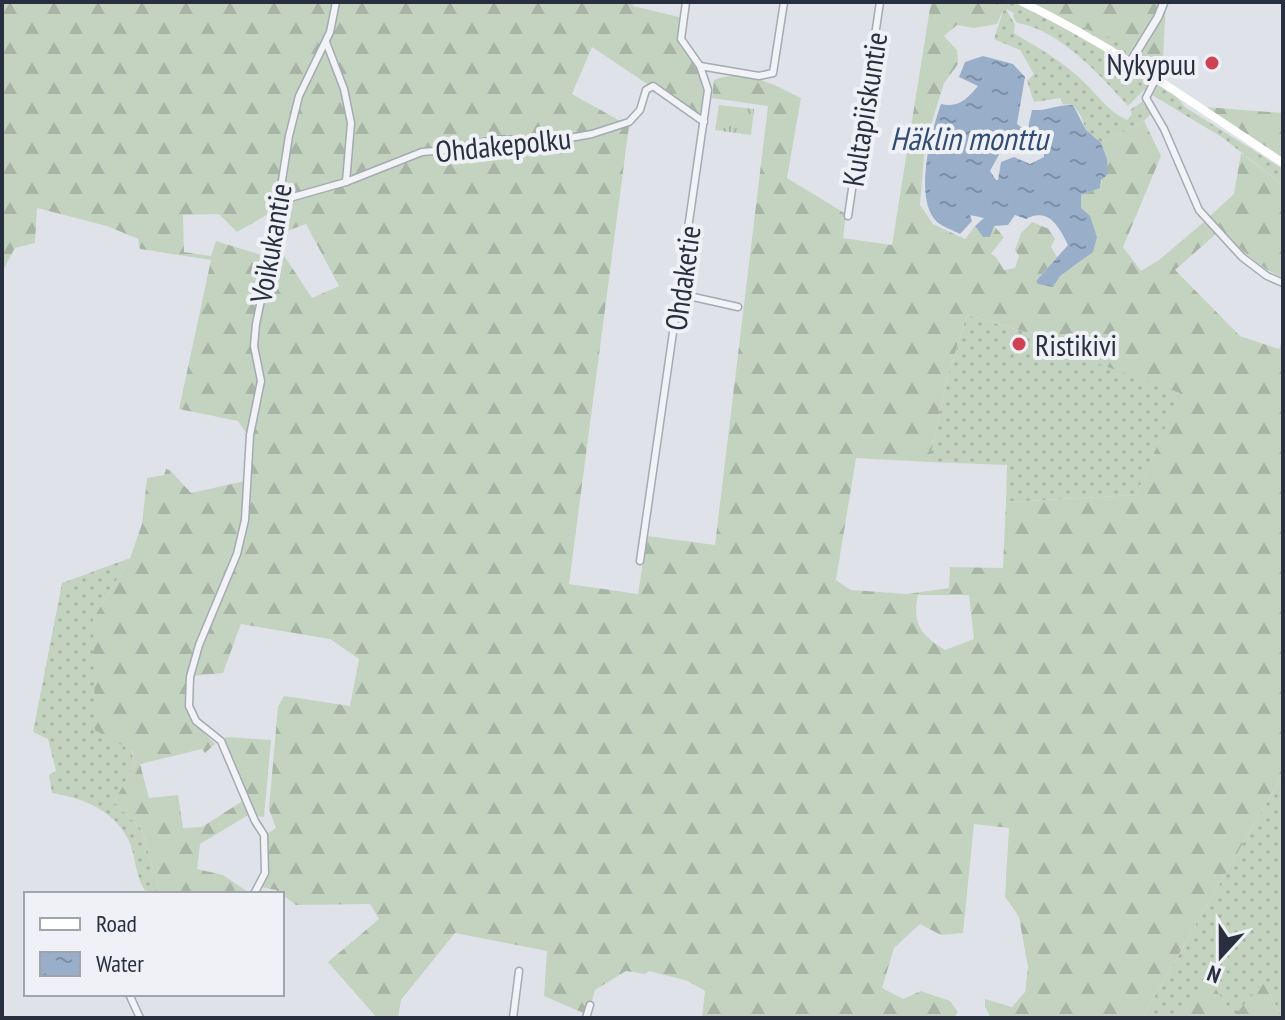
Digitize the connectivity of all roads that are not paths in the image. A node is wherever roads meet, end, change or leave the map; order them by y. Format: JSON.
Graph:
{"nodes":[{"id":1,"x":336,"y":2,"type":"edge"},
{"id":2,"x":686,"y":2,"type":"edge"},
{"id":3,"x":784,"y":2,"type":"edge"},
{"id":4,"x":880,"y":2,"type":"edge"},
{"id":5,"x":1022,"y":2,"type":"edge"},
{"id":6,"x":1164,"y":2,"type":"edge"},
{"id":7,"x":326,"y":42,"type":"junction"},
{"id":8,"x":1131,"y":61,"type":"junction"},
{"id":9,"x":700,"y":66,"type":"junction"},
{"id":10,"x":1156,"y":78,"type":"junction"},
{"id":11,"x":704,"y":122,"type":"junction"},
{"id":12,"x":1283,"y":163,"type":"edge"},
{"id":13,"x":346,"y":182,"type":"junction"},
{"id":14,"x":278,"y":205,"type":"junction"},
{"id":15,"x":848,"y":216,"type":"dead end"},
{"id":16,"x":1283,"y":283,"type":"edge"},
{"id":17,"x":680,"y":294,"type":"junction"},
{"id":18,"x":738,"y":307,"type":"dead end"},
{"id":19,"x":640,"y":561,"type":"dead end"},
{"id":20,"x":255,"y":892,"type":"edge"},
{"id":21,"x":519,"y":971,"type":"dead end"},
{"id":22,"x":130,"y":996,"type":"edge"},
{"id":23,"x":590,"y":1005,"type":"dead end"},
{"id":24,"x":140,"y":1018,"type":"edge"},
{"id":25,"x":513,"y":1018,"type":"edge"},
{"id":26,"x":586,"y":1018,"type":"edge"}],
"edges":[{"from":1,"to":7,"type":"street","name":"Voikukantie"},
{"from":2,"to":9,"type":"street","name":"Ohdaketie"},
{"from":3,"to":9,"type":"street"},
{"from":4,"to":15,"type":"street","name":"Kultapiiskuntie"},
{"from":5,"to":8,"type":"main road"},
{"from":6,"to":8,"type":"street"},
{"from":7,"to":13,"type":"street"},
{"from":7,"to":14,"type":"street","name":"Voikukantie"},
{"from":8,"to":10,"type":"main road"},
{"from":9,"to":11,"type":"street","name":"Ohdaketie"},
{"from":10,"to":12,"type":"main road"},
{"from":10,"to":16,"type":"street"},
{"from":11,"to":13,"type":"street","name":"Ohdakepolku"},
{"from":11,"to":17,"type":"street","name":"Ohdaketie"},
{"from":13,"to":14,"type":"street","name":"Ohdakepolku"},
{"from":14,"to":20,"type":"street","name":"Voikukantie"},
{"from":17,"to":18,"type":"street"},
{"from":17,"to":19,"type":"street","name":"Ohdaketie"},
{"from":21,"to":25,"type":"street"},
{"from":22,"to":24,"type":"street"},
{"from":23,"to":26,"type":"street"}]}
